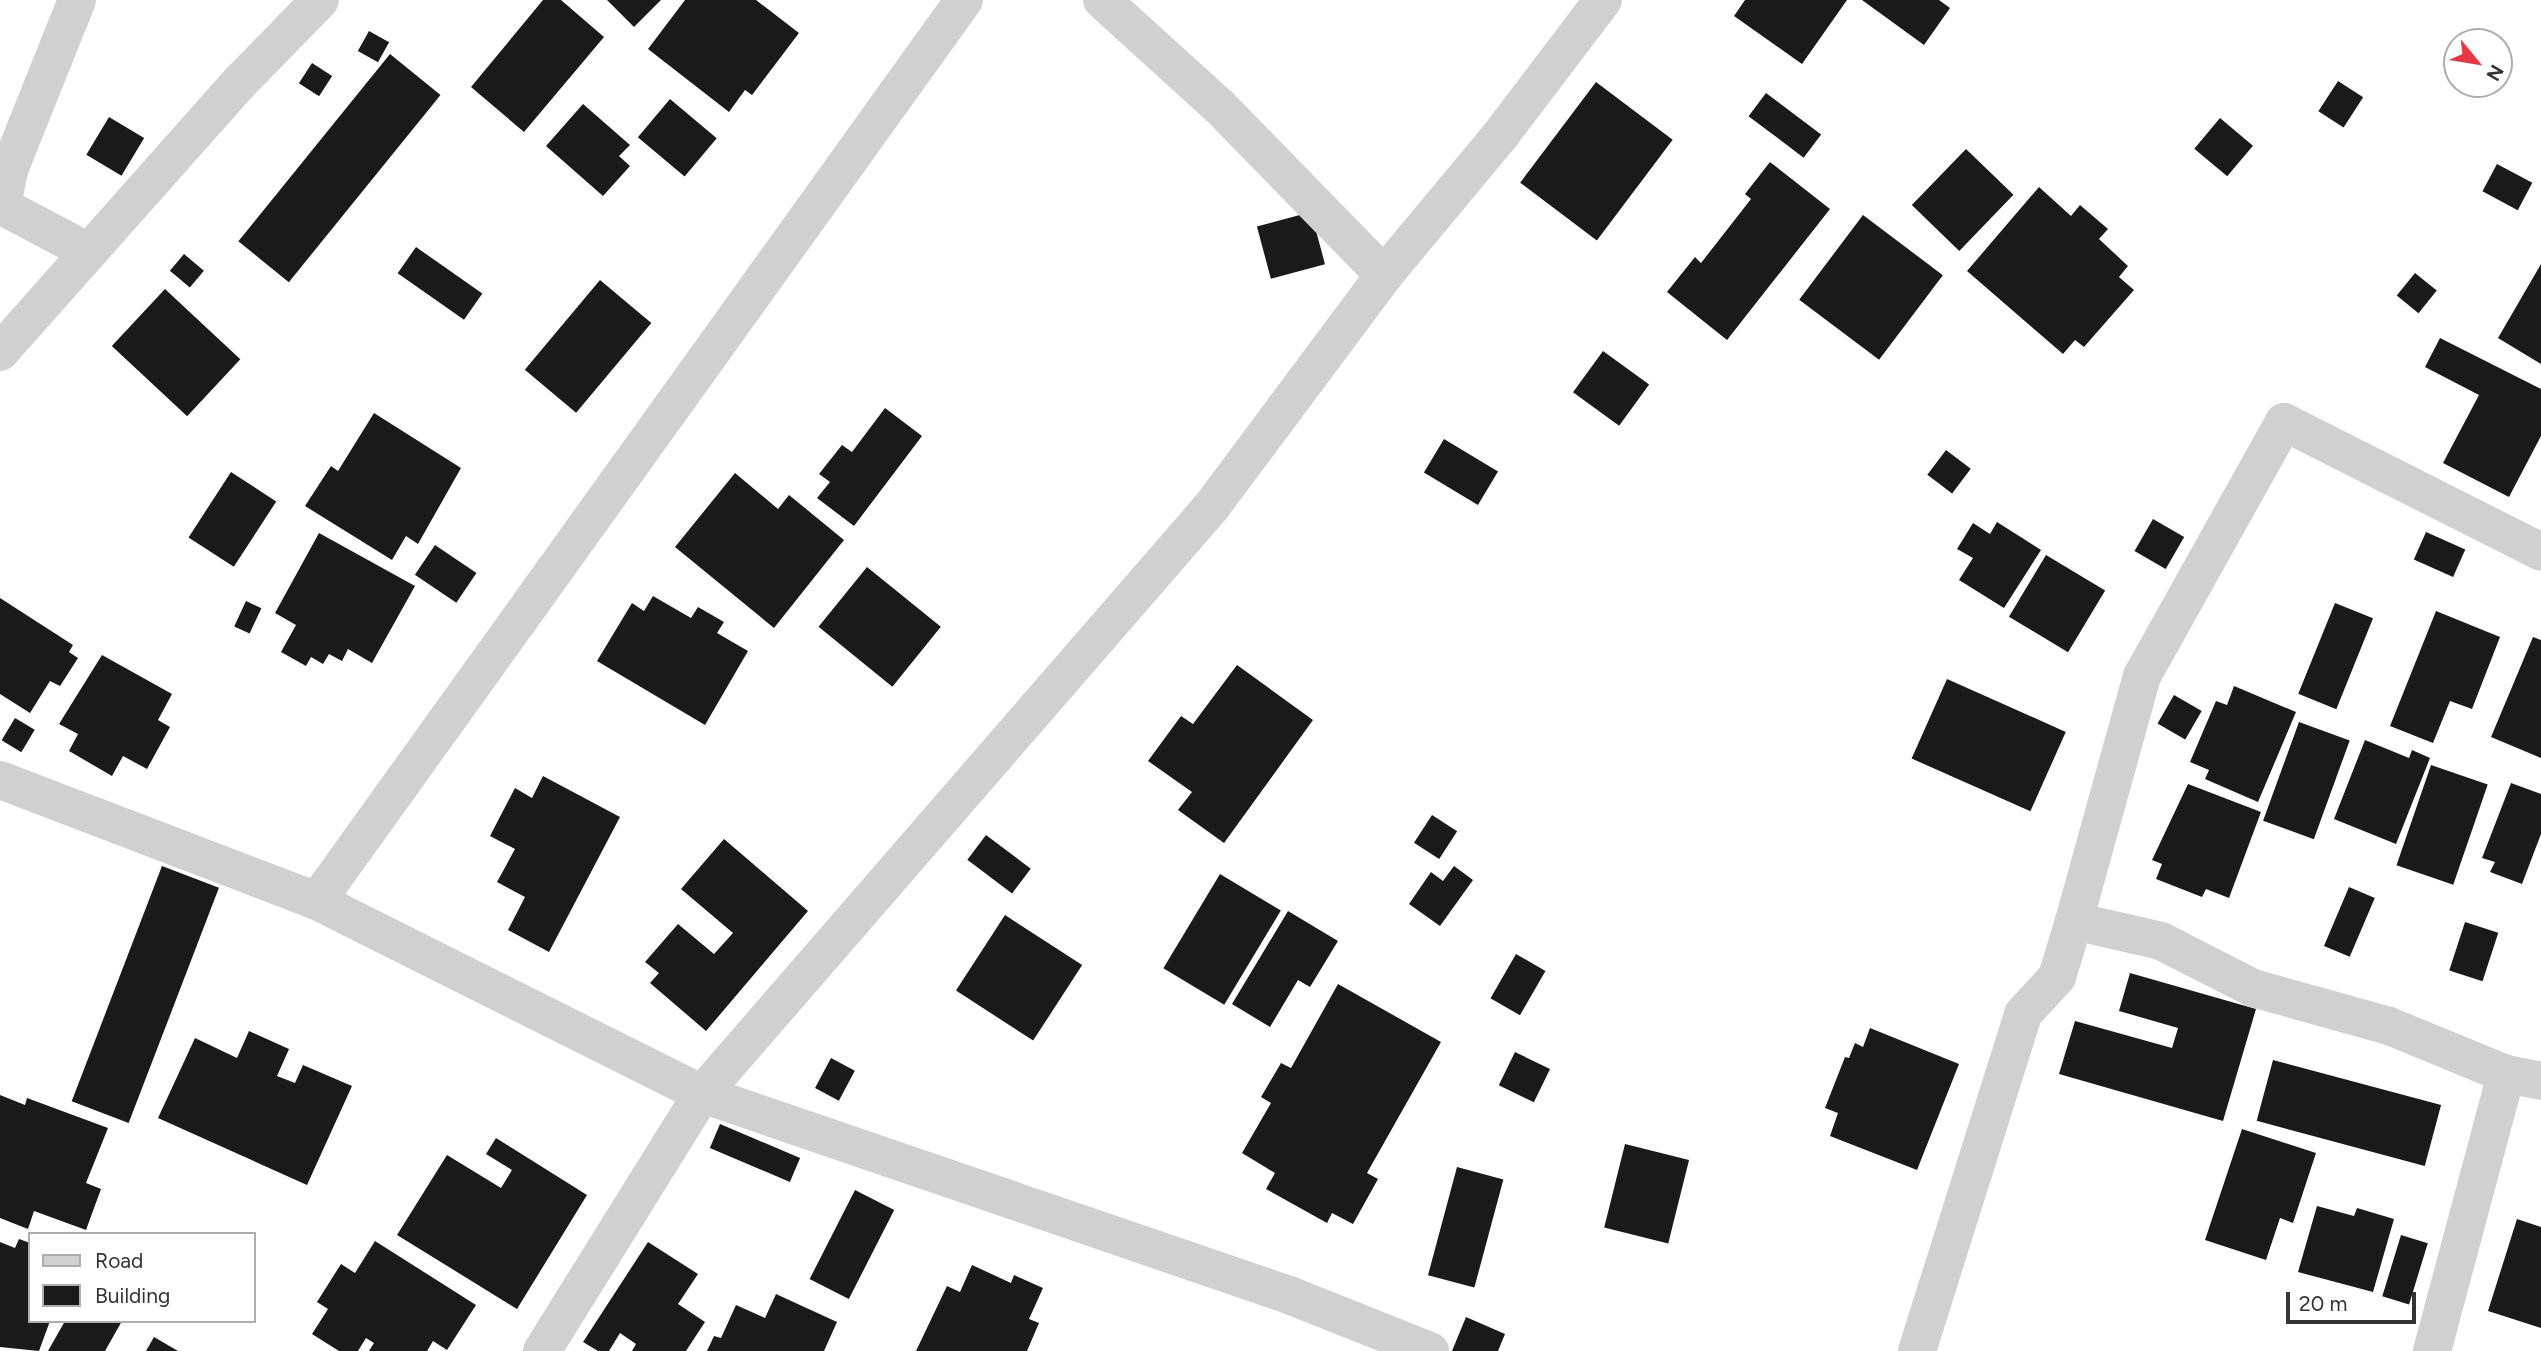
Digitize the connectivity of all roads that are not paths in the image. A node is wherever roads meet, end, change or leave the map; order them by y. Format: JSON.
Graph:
{"nodes":[{"id":1,"x":77,"y":0,"type":"edge"},
{"id":2,"x":320,"y":0,"type":"edge"},
{"id":3,"x":964,"y":0,"type":"edge"},
{"id":4,"x":1102,"y":0,"type":"edge"},
{"id":5,"x":1604,"y":0,"type":"edge"},
{"id":6,"x":1,"y":206,"type":"edge"},
{"id":7,"x":87,"y":251,"type":"junction"},
{"id":8,"x":1384,"y":275,"type":"junction"},
{"id":9,"x":0,"y":352,"type":"edge"},
{"id":10,"x":2541,"y":552,"type":"edge"},
{"id":11,"x":0,"y":780,"type":"edge"},
{"id":12,"x":317,"y":901,"type":"junction"},
{"id":13,"x":2074,"y":921,"type":"junction"},
{"id":14,"x":2523,"y":1078,"type":"edge"},
{"id":15,"x":702,"y":1094,"type":"junction"},
{"id":16,"x":542,"y":1351,"type":"edge"},
{"id":17,"x":1430,"y":1351,"type":"edge"},
{"id":18,"x":1917,"y":1351,"type":"edge"},
{"id":19,"x":2432,"y":1351,"type":"edge"}],
"edges":[{"from":1,"to":6,"type":"street"},
{"from":2,"to":7,"type":"street"},
{"from":3,"to":12,"type":"street"},
{"from":4,"to":8,"type":"street"},
{"from":5,"to":8,"type":"street"},
{"from":6,"to":7,"type":"street"},
{"from":7,"to":9,"type":"street"},
{"from":8,"to":15,"type":"street"},
{"from":10,"to":13,"type":"street"},
{"from":11,"to":12,"type":"street"},
{"from":12,"to":15,"type":"street"},
{"from":13,"to":14,"type":"street"},
{"from":13,"to":18,"type":"street"},
{"from":14,"to":19,"type":"street"},
{"from":15,"to":16,"type":"street"},
{"from":15,"to":17,"type":"street"}]}
